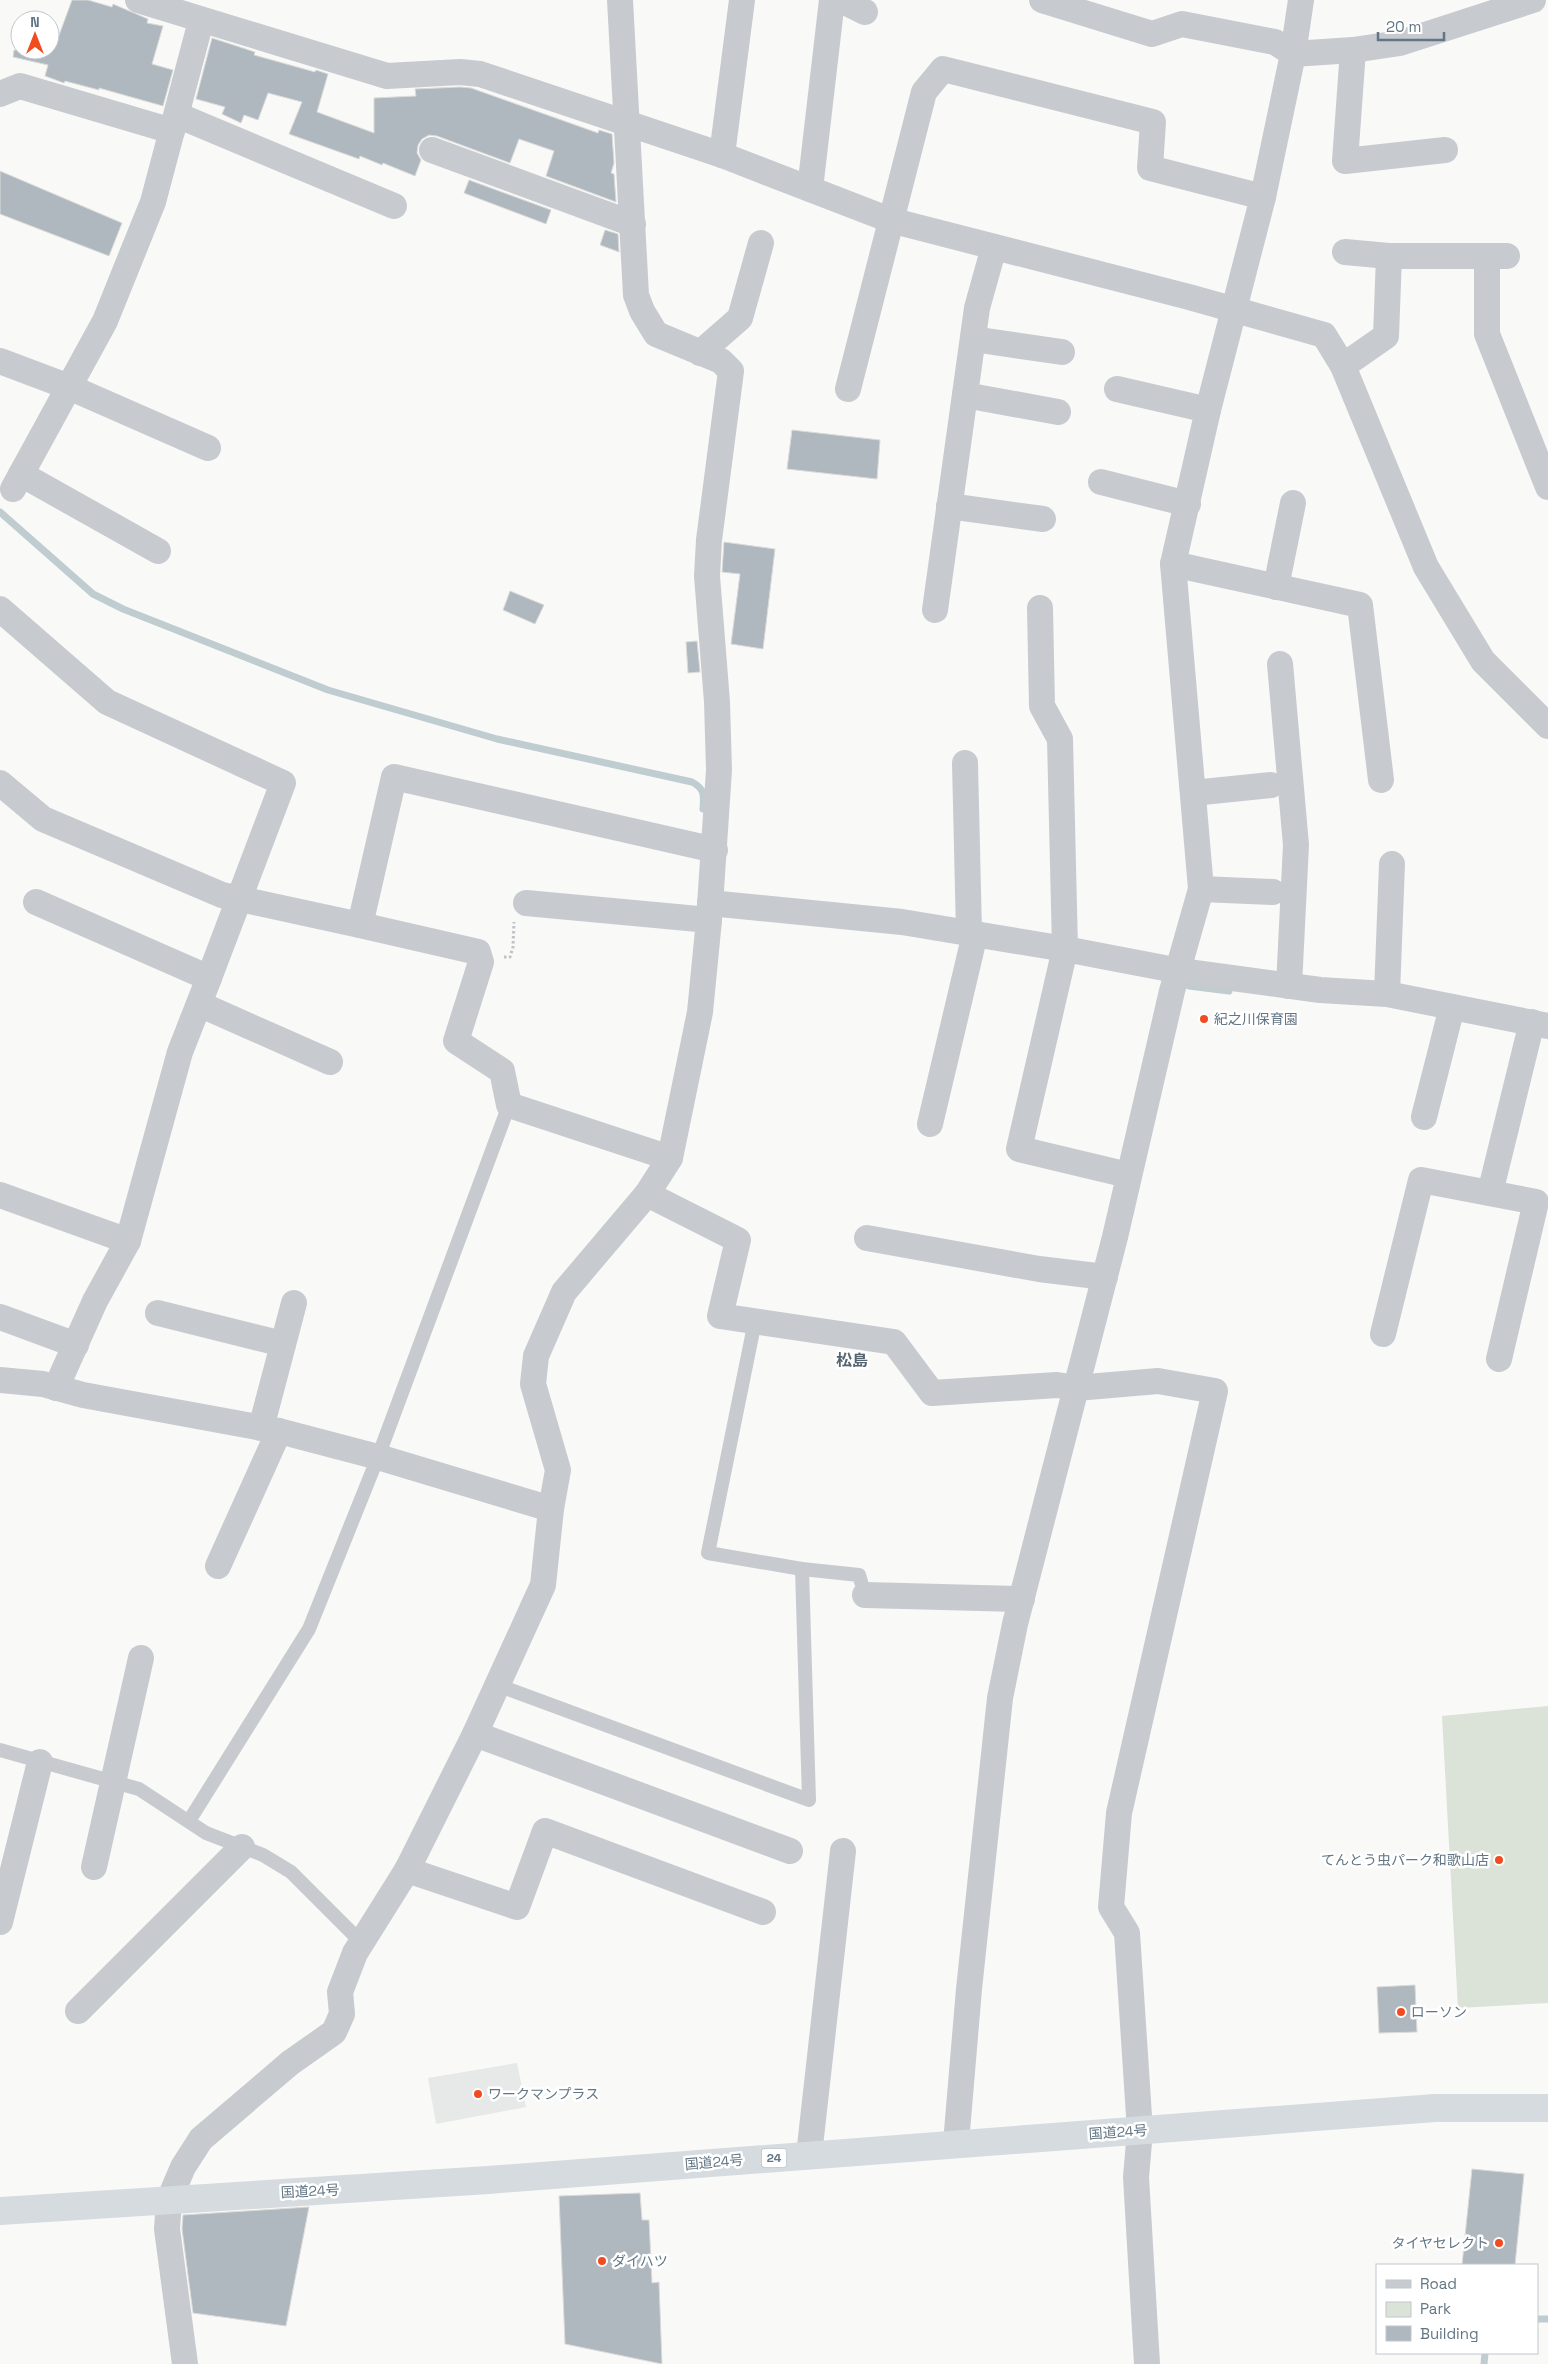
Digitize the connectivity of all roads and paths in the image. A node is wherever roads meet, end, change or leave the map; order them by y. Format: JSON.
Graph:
{"nodes":[{"id":1,"x":138,"y":0,"type":"edge"},
{"id":2,"x":620,"y":0,"type":"edge"},
{"id":3,"x":742,"y":0,"type":"edge"},
{"id":4,"x":832,"y":0,"type":"edge"},
{"id":5,"x":841,"y":0,"type":"edge"},
{"id":6,"x":1042,"y":0,"type":"edge"},
{"id":7,"x":1301,"y":0,"type":"edge"},
{"id":8,"x":1533,"y":0,"type":"edge"},
{"id":9,"x":1484,"y":7,"type":"edge"},
{"id":10,"x":865,"y":12,"type":"dead end"},
{"id":11,"x":201,"y":21,"type":"junction"},
{"id":12,"x":1353,"y":50,"type":"junction"},
{"id":13,"x":1292,"y":54,"type":"junction"},
{"id":14,"x":0,"y":94,"type":"edge"},
{"id":15,"x":174,"y":123,"type":"junction"},
{"id":16,"x":628,"y":123,"type":"junction"},
{"id":17,"x":432,"y":150,"type":"dead end"},
{"id":18,"x":1445,"y":150,"type":"dead end"},
{"id":19,"x":722,"y":155,"type":"junction"},
{"id":20,"x":810,"y":189,"type":"junction"},
{"id":21,"x":1263,"y":197,"type":"junction"},
{"id":22,"x":394,"y":206,"type":"dead end"},
{"id":23,"x":890,"y":220,"type":"junction"},
{"id":24,"x":633,"y":224,"type":"junction"},
{"id":25,"x":761,"y":243,"type":"dead end"},
{"id":26,"x":994,"y":247,"type":"junction"},
{"id":27,"x":1345,"y":252,"type":"dead end"},
{"id":28,"x":1389,"y":256,"type":"junction"},
{"id":29,"x":1233,"y":310,"type":"junction"},
{"id":30,"x":973,"y":339,"type":"junction"},
{"id":31,"x":1062,"y":352,"type":"dead end"},
{"id":32,"x":700,"y":353,"type":"junction"},
{"id":33,"x":0,"y":360,"type":"edge"},
{"id":34,"x":1344,"y":366,"type":"junction"},
{"id":35,"x":69,"y":387,"type":"junction"},
{"id":36,"x":848,"y":389,"type":"dead end"},
{"id":37,"x":1117,"y":389,"type":"dead end"},
{"id":38,"x":965,"y":395,"type":"junction"},
{"id":39,"x":1208,"y":410,"type":"junction"},
{"id":40,"x":1058,"y":412,"type":"dead end"},
{"id":41,"x":208,"y":448,"type":"dead end"},
{"id":42,"x":1101,"y":482,"type":"dead end"},
{"id":43,"x":1548,"y":487,"type":"edge"},
{"id":44,"x":1292,"y":503,"type":"dead end"},
{"id":45,"x":1188,"y":504,"type":"junction"},
{"id":46,"x":949,"y":506,"type":"junction"},
{"id":47,"x":1043,"y":519,"type":"dead end"},
{"id":48,"x":158,"y":551,"type":"dead end"},
{"id":49,"x":1173,"y":564,"type":"junction"},
{"id":50,"x":1276,"y":586,"type":"junction"},
{"id":51,"x":1040,"y":608,"type":"dead end"},
{"id":52,"x":0,"y":609,"type":"edge"},
{"id":53,"x":935,"y":610,"type":"dead end"},
{"id":54,"x":1280,"y":664,"type":"dead end"},
{"id":55,"x":1548,"y":726,"type":"edge"},
{"id":56,"x":965,"y":763,"type":"dead end"},
{"id":57,"x":1382,"y":780,"type":"dead end"},
{"id":58,"x":1271,"y":785,"type":"dead end"},
{"id":59,"x":2,"y":792,"type":"edge"},
{"id":60,"x":1193,"y":793,"type":"junction"},
{"id":61,"x":705,"y":848,"type":"junction"},
{"id":62,"x":1392,"y":864,"type":"dead end"},
{"id":63,"x":1201,"y":889,"type":"junction"},
{"id":64,"x":1273,"y":892,"type":"dead end"},
{"id":65,"x":239,"y":899,"type":"junction"},
{"id":66,"x":36,"y":902,"type":"dead end"},
{"id":67,"x":526,"y":904,"type":"joint"},
{"id":68,"x":710,"y":911,"type":"junction"},
{"id":69,"x":360,"y":924,"type":"junction"},
{"id":70,"x":972,"y":940,"type":"junction"},
{"id":71,"x":478,"y":952,"type":"junction"},
{"id":72,"x":1063,"y":957,"type":"junction"},
{"id":73,"x":1180,"y":971,"type":"junction"},
{"id":74,"x":208,"y":978,"type":"junction"},
{"id":75,"x":1290,"y":986,"type":"junction"},
{"id":76,"x":1387,"y":994,"type":"junction"},
{"id":77,"x":199,"y":1004,"type":"junction"},
{"id":78,"x":1451,"y":1012,"type":"junction"},
{"id":79,"x":1535,"y":1028,"type":"edge"},
{"id":80,"x":330,"y":1062,"type":"dead end"},
{"id":81,"x":510,"y":1105,"type":"junction"},
{"id":82,"x":1424,"y":1117,"type":"dead end"},
{"id":83,"x":930,"y":1124,"type":"dead end"},
{"id":84,"x":670,"y":1158,"type":"junction"},
{"id":85,"x":1128,"y":1175,"type":"junction"},
{"id":86,"x":1490,"y":1193,"type":"junction"},
{"id":87,"x":647,"y":1194,"type":"junction"},
{"id":88,"x":0,"y":1195,"type":"edge"},
{"id":89,"x":867,"y":1238,"type":"dead end"},
{"id":90,"x":128,"y":1241,"type":"junction"},
{"id":91,"x":1105,"y":1277,"type":"junction"},
{"id":92,"x":294,"y":1303,"type":"dead end"},
{"id":93,"x":158,"y":1313,"type":"dead end"},
{"id":94,"x":0,"y":1317,"type":"edge"},
{"id":95,"x":754,"y":1321,"type":"junction"},
{"id":96,"x":1383,"y":1334,"type":"dead end"},
{"id":97,"x":283,"y":1344,"type":"junction"},
{"id":98,"x":76,"y":1345,"type":"junction"},
{"id":99,"x":1499,"y":1358,"type":"dead end"},
{"id":100,"x":0,"y":1380,"type":"edge"},
{"id":101,"x":56,"y":1388,"type":"junction"},
{"id":102,"x":1076,"y":1388,"type":"junction"},
{"id":103,"x":270,"y":1429,"type":"junction"},
{"id":104,"x":378,"y":1457,"type":"junction"},
{"id":105,"x":551,"y":1509,"type":"junction"},
{"id":106,"x":218,"y":1566,"type":"dead end"},
{"id":107,"x":802,"y":1569,"type":"junction"},
{"id":108,"x":865,"y":1595,"type":"joint"},
{"id":109,"x":1022,"y":1599,"type":"junction"},
{"id":110,"x":141,"y":1658,"type":"dead end"},
{"id":111,"x":497,"y":1685,"type":"junction"},
{"id":112,"x":475,"y":1734,"type":"junction"},
{"id":113,"x":0,"y":1750,"type":"edge"},
{"id":114,"x":40,"y":1762,"type":"junction"},
{"id":115,"x":114,"y":1782,"type":"junction"},
{"id":116,"x":189,"y":1821,"type":"junction"},
{"id":117,"x":242,"y":1847,"type":"junction"},
{"id":118,"x":790,"y":1851,"type":"dead end"},
{"id":119,"x":843,"y":1851,"type":"dead end"},
{"id":120,"x":94,"y":1867,"type":"dead end"},
{"id":121,"x":407,"y":1870,"type":"junction"},
{"id":122,"x":763,"y":1912,"type":"dead end"},
{"id":123,"x":0,"y":1922,"type":"edge"},
{"id":124,"x":362,"y":1943,"type":"junction"},
{"id":125,"x":78,"y":2011,"type":"dead end"},
{"id":126,"x":1548,"y":2108,"type":"edge"},
{"id":127,"x":1140,"y":2131,"type":"junction"},
{"id":128,"x":956,"y":2143,"type":"junction"},
{"id":129,"x":809,"y":2155,"type":"junction"},
{"id":130,"x":169,"y":2200,"type":"junction"},
{"id":131,"x":0,"y":2211,"type":"edge"},
{"id":132,"x":185,"y":2364,"type":"edge"},
{"id":133,"x":1147,"y":2364,"type":"edge"}],
"edges":[{"from":1,"to":11,"type":"street"},
{"from":2,"to":16,"type":"street"},
{"from":3,"to":19,"type":"street"},
{"from":4,"to":20,"type":"street"},
{"from":5,"to":10,"type":"street"},
{"from":6,"to":13,"type":"street"},
{"from":7,"to":13,"type":"street"},
{"from":8,"to":9,"type":"street"},
{"from":9,"to":12,"type":"street"},
{"from":11,"to":15,"type":"street"},
{"from":11,"to":16,"type":"street"},
{"from":12,"to":13,"type":"street"},
{"from":12,"to":18,"type":"street"},
{"from":13,"to":21,"type":"street"},
{"from":14,"to":15,"type":"street"},
{"from":15,"to":22,"type":"street"},
{"from":15,"to":35,"type":"street"},
{"from":16,"to":19,"type":"street"},
{"from":16,"to":24,"type":"street"},
{"from":17,"to":24,"type":"street"},
{"from":19,"to":20,"type":"street"},
{"from":20,"to":23,"type":"street"},
{"from":21,"to":23,"type":"street"},
{"from":21,"to":29,"type":"street"},
{"from":23,"to":26,"type":"street"},
{"from":23,"to":36,"type":"street"},
{"from":24,"to":32,"type":"street"},
{"from":25,"to":32,"type":"street"},
{"from":26,"to":29,"type":"street"},
{"from":26,"to":30,"type":"street"},
{"from":27,"to":28,"type":"street"},
{"from":28,"to":34,"type":"street"},
{"from":28,"to":43,"type":"street"},
{"from":29,"to":34,"type":"street"},
{"from":29,"to":39,"type":"street"},
{"from":30,"to":31,"type":"street"},
{"from":30,"to":38,"type":"street"},
{"from":32,"to":61,"type":"street"},
{"from":33,"to":35,"type":"street"},
{"from":34,"to":55,"type":"street"},
{"from":35,"to":41,"type":"street"},
{"from":35,"to":48,"type":"street"},
{"from":37,"to":39,"type":"street"},
{"from":38,"to":40,"type":"street"},
{"from":38,"to":46,"type":"street"},
{"from":39,"to":45,"type":"street"},
{"from":42,"to":45,"type":"street"},
{"from":44,"to":50,"type":"street"},
{"from":45,"to":49,"type":"street"},
{"from":46,"to":47,"type":"street"},
{"from":46,"to":53,"type":"street"},
{"from":49,"to":50,"type":"street"},
{"from":49,"to":60,"type":"street"},
{"from":50,"to":57,"type":"street"},
{"from":51,"to":72,"type":"street"},
{"from":52,"to":65,"type":"street"},
{"from":54,"to":75,"type":"street"},
{"from":56,"to":70,"type":"street"},
{"from":58,"to":60,"type":"street"},
{"from":59,"to":65,"type":"street"},
{"from":60,"to":63,"type":"street"},
{"from":61,"to":68,"type":"street"},
{"from":61,"to":69,"type":"street"},
{"from":62,"to":76,"type":"street"},
{"from":63,"to":64,"type":"street"},
{"from":63,"to":73,"type":"street"},
{"from":65,"to":69,"type":"street"},
{"from":65,"to":74,"type":"street"},
{"from":66,"to":74,"type":"street"},
{"from":67,"to":68,"type":"street"},
{"from":67,"to":71,"type":"path"},
{"from":68,"to":70,"type":"street"},
{"from":68,"to":84,"type":"street"},
{"from":69,"to":71,"type":"street"},
{"from":70,"to":72,"type":"street"},
{"from":70,"to":83,"type":"street"},
{"from":71,"to":81,"type":"street"},
{"from":72,"to":73,"type":"street"},
{"from":72,"to":85,"type":"street"},
{"from":73,"to":75,"type":"street"},
{"from":73,"to":85,"type":"street"},
{"from":74,"to":77,"type":"street"},
{"from":75,"to":76,"type":"street"},
{"from":76,"to":78,"type":"street"},
{"from":77,"to":80,"type":"street"},
{"from":77,"to":90,"type":"street"},
{"from":78,"to":79,"type":"street"},
{"from":78,"to":82,"type":"street"},
{"from":79,"to":86,"type":"street"},
{"from":81,"to":84,"type":"street"},
{"from":81,"to":104,"type":"lane"},
{"from":84,"to":87,"type":"street"},
{"from":85,"to":91,"type":"street"},
{"from":86,"to":96,"type":"street"},
{"from":86,"to":99,"type":"street"},
{"from":87,"to":95,"type":"street"},
{"from":87,"to":105,"type":"street"},
{"from":88,"to":90,"type":"street"},
{"from":89,"to":91,"type":"street"},
{"from":90,"to":98,"type":"street"},
{"from":91,"to":102,"type":"street"},
{"from":92,"to":97,"type":"street"},
{"from":93,"to":97,"type":"street"},
{"from":94,"to":98,"type":"street"},
{"from":95,"to":102,"type":"street"},
{"from":95,"to":107,"type":"lane"},
{"from":97,"to":103,"type":"street"},
{"from":98,"to":101,"type":"street"},
{"from":100,"to":101,"type":"street"},
{"from":101,"to":103,"type":"street"},
{"from":102,"to":109,"type":"street"},
{"from":102,"to":127,"type":"street"},
{"from":103,"to":104,"type":"street"},
{"from":103,"to":106,"type":"street"},
{"from":104,"to":105,"type":"street"},
{"from":104,"to":116,"type":"lane"},
{"from":105,"to":111,"type":"street"},
{"from":107,"to":108,"type":"lane"},
{"from":107,"to":111,"type":"lane"},
{"from":108,"to":109,"type":"street"},
{"from":109,"to":128,"type":"street"},
{"from":110,"to":115,"type":"street"},
{"from":111,"to":112,"type":"street"},
{"from":112,"to":118,"type":"street"},
{"from":112,"to":121,"type":"street"},
{"from":113,"to":114,"type":"lane"},
{"from":114,"to":115,"type":"lane"},
{"from":114,"to":123,"type":"street"},
{"from":115,"to":116,"type":"lane"},
{"from":115,"to":120,"type":"street"},
{"from":116,"to":117,"type":"lane"},
{"from":117,"to":124,"type":"lane"},
{"from":117,"to":125,"type":"street"},
{"from":119,"to":129,"type":"street"},
{"from":121,"to":122,"type":"street"},
{"from":121,"to":124,"type":"street"},
{"from":124,"to":130,"type":"street"},
{"from":126,"to":127,"type":"highway","name":"国道24号","number":"24"},
{"from":127,"to":128,"type":"highway","name":"国道24号","number":"24"},
{"from":127,"to":133,"type":"street"},
{"from":128,"to":129,"type":"highway","name":"国道24号","number":"24"},
{"from":129,"to":130,"type":"highway","name":"国道24号","number":"24"},
{"from":130,"to":131,"type":"highway","name":"国道24号","number":"24"},
{"from":130,"to":132,"type":"street"}]}
